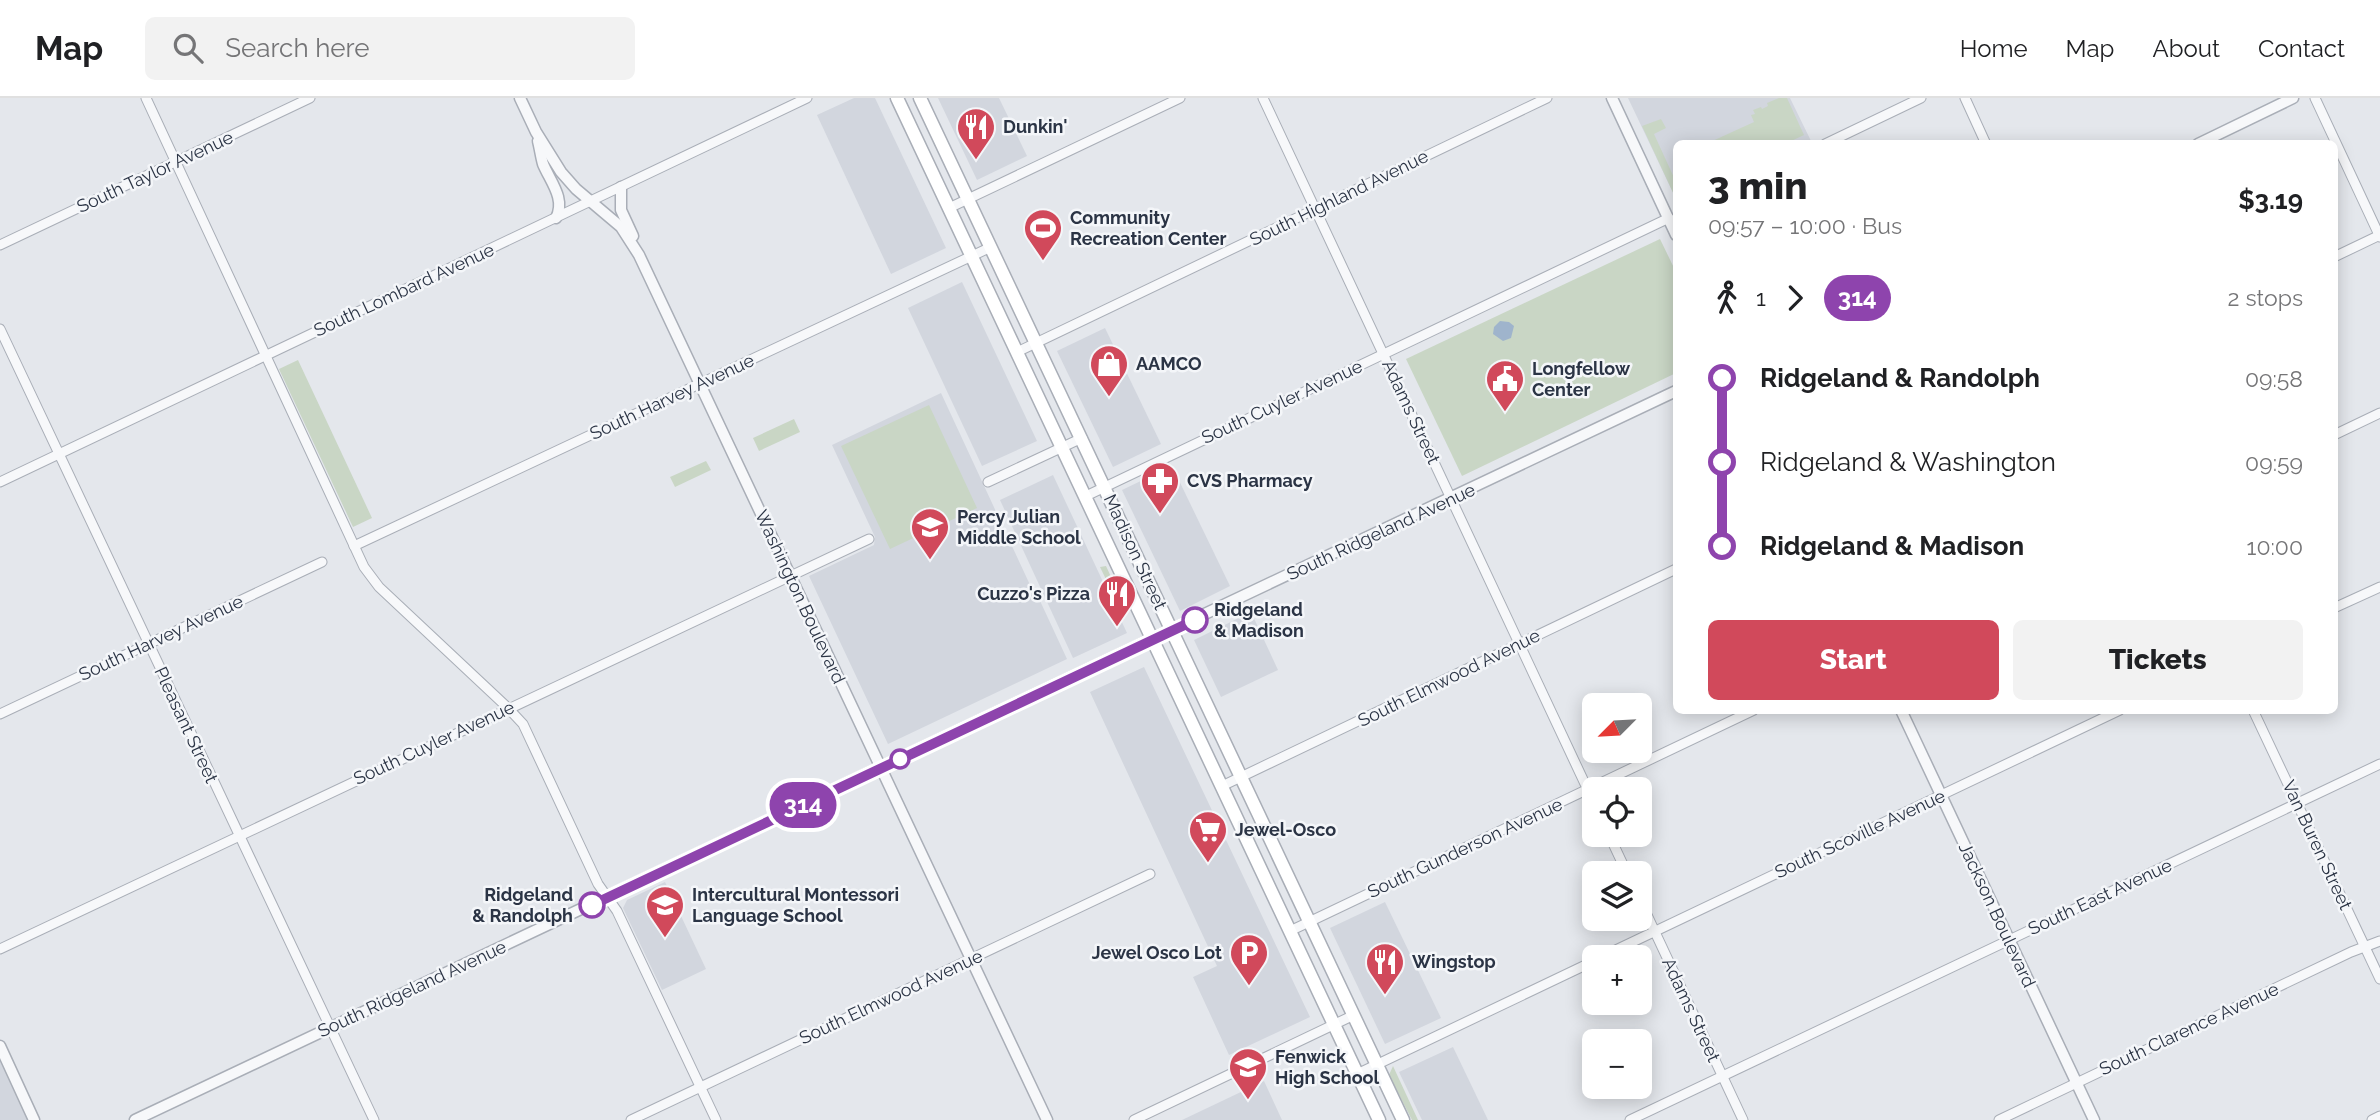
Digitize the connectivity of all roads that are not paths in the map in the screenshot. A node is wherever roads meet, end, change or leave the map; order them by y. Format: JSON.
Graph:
{"nodes":[{"id":1,"x":146,"y":98,"type":"edge"},
{"id":2,"x":310,"y":98,"type":"edge"},
{"id":3,"x":520,"y":98,"type":"edge"},
{"id":4,"x":807,"y":98,"type":"edge"},
{"id":5,"x":897,"y":98,"type":"edge"},
{"id":6,"x":920,"y":98,"type":"edge"},
{"id":7,"x":1180,"y":98,"type":"edge"},
{"id":8,"x":1263,"y":98,"type":"edge"},
{"id":9,"x":1547,"y":98,"type":"edge"},
{"id":10,"x":1612,"y":98,"type":"edge"},
{"id":11,"x":1921,"y":98,"type":"edge"},
{"id":12,"x":1965,"y":98,"type":"edge"},
{"id":13,"x":2293,"y":98,"type":"edge"},
{"id":14,"x":2315,"y":98,"type":"edge"},
{"id":15,"x":536,"y":132,"type":"junction"},
{"id":16,"x":1833,"y":140,"type":"edge"},
{"id":17,"x":1984,"y":140,"type":"edge"},
{"id":18,"x":2206,"y":140,"type":"edge"},
{"id":19,"x":2335,"y":140,"type":"edge"},
{"id":20,"x":2338,"y":147,"type":"edge"},
{"id":21,"x":176,"y":162,"type":"junction"},
{"id":22,"x":621,"y":187,"type":"junction"},
{"id":23,"x":968,"y":199,"type":"junction"},
{"id":24,"x":591,"y":201,"type":"junction"},
{"id":25,"x":948,"y":208,"type":"junction"},
{"id":26,"x":1316,"y":210,"type":"junction"},
{"id":27,"x":556,"y":218,"type":"junction"},
{"id":28,"x":1668,"y":218,"type":"junction"},
{"id":29,"x":1673,"y":229,"type":"edge"},
{"id":30,"x":2380,"y":236,"type":"edge"},
{"id":31,"x":0,"y":245,"type":"edge"},
{"id":32,"x":991,"y":247,"type":"junction"},
{"id":33,"x":639,"y":255,"type":"junction"},
{"id":34,"x":2338,"y":255,"type":"edge"},
{"id":35,"x":971,"y":257,"type":"junction"},
{"id":36,"x":0,"y":329,"type":"edge"},
{"id":37,"x":1037,"y":342,"type":"junction"},
{"id":38,"x":1017,"y":352,"type":"junction"},
{"id":39,"x":1384,"y":354,"type":"junction"},
{"id":40,"x":265,"y":356,"type":"junction"},
{"id":41,"x":700,"y":384,"type":"junction"},
{"id":42,"x":1673,"y":392,"type":"edge"},
{"id":43,"x":2380,"y":413,"type":"edge"},
{"id":44,"x":2338,"y":433,"type":"edge"},
{"id":45,"x":1082,"y":438,"type":"junction"},
{"id":46,"x":1063,"y":447,"type":"junction"},
{"id":47,"x":58,"y":454,"type":"junction"},
{"id":48,"x":0,"y":482,"type":"edge"},
{"id":49,"x":988,"y":482,"type":"dead end"},
{"id":50,"x":1105,"y":486,"type":"junction"},
{"id":51,"x":1086,"y":496,"type":"junction"},
{"id":52,"x":1451,"y":498,"type":"junction"},
{"id":53,"x":869,"y":539,"type":"dead end"},
{"id":54,"x":354,"y":546,"type":"junction"},
{"id":55,"x":322,"y":562,"type":"dead end"},
{"id":56,"x":1673,"y":570,"type":"edge"},
{"id":57,"x":790,"y":576,"type":"junction"},
{"id":58,"x":2380,"y":587,"type":"edge"},
{"id":59,"x":2338,"y":606,"type":"edge"},
{"id":60,"x":1172,"y":631,"type":"junction"},
{"id":61,"x":1153,"y":640,"type":"junction"},
{"id":62,"x":149,"y":644,"type":"junction"},
{"id":63,"x":1520,"y":644,"type":"junction"},
{"id":64,"x":508,"y":708,"type":"junction"},
{"id":65,"x":0,"y":714,"type":"edge"},
{"id":66,"x":1746,"y":714,"type":"edge"},
{"id":67,"x":1903,"y":714,"type":"edge"},
{"id":68,"x":2112,"y":714,"type":"edge"},
{"id":69,"x":2255,"y":714,"type":"edge"},
{"id":70,"x":2380,"y":764,"type":"edge"},
{"id":71,"x":881,"y":768,"type":"junction"},
{"id":72,"x":1242,"y":777,"type":"junction"},
{"id":73,"x":1582,"y":777,"type":"edge"},
{"id":74,"x":1613,"y":777,"type":"edge"},
{"id":75,"x":1222,"y":786,"type":"junction"},
{"id":76,"x":1582,"y":792,"type":"edge"},
{"id":77,"x":1941,"y":796,"type":"junction"},
{"id":78,"x":2297,"y":803,"type":"junction"},
{"id":79,"x":238,"y":836,"type":"junction"},
{"id":80,"x":1150,"y":874,"type":"dead end"},
{"id":81,"x":608,"y":898,"type":"junction"},
{"id":82,"x":1311,"y":921,"type":"junction"},
{"id":83,"x":1652,"y":926,"type":"edge"},
{"id":84,"x":1290,"y":931,"type":"junction"},
{"id":85,"x":1655,"y":932,"type":"junction"},
{"id":86,"x":2009,"y":940,"type":"junction"},
{"id":87,"x":2380,"y":940,"type":"edge"},
{"id":88,"x":1627,"y":945,"type":"edge"},
{"id":89,"x":2365,"y":947,"type":"junction"},
{"id":90,"x":0,"y":949,"type":"edge"},
{"id":91,"x":971,"y":959,"type":"junction"},
{"id":92,"x":1582,"y":967,"type":"edge"},
{"id":93,"x":2380,"y":979,"type":"edge"},
{"id":94,"x":1354,"y":1015,"type":"junction"},
{"id":95,"x":1334,"y":1025,"type":"junction"},
{"id":96,"x":329,"y":1027,"type":"junction"},
{"id":97,"x":0,"y":1046,"type":"edge"},
{"id":98,"x":1377,"y":1064,"type":"junction"},
{"id":99,"x":1357,"y":1074,"type":"junction"},
{"id":100,"x":1723,"y":1076,"type":"junction"},
{"id":101,"x":2076,"y":1083,"type":"junction"},
{"id":102,"x":701,"y":1087,"type":"junction"},
{"id":103,"x":2380,"y":1116,"type":"edge"},
{"id":104,"x":34,"y":1120,"type":"edge"},
{"id":105,"x":135,"y":1120,"type":"edge"},
{"id":106,"x":373,"y":1120,"type":"edge"},
{"id":107,"x":631,"y":1120,"type":"edge"},
{"id":108,"x":716,"y":1120,"type":"edge"},
{"id":109,"x":1047,"y":1120,"type":"edge"},
{"id":110,"x":1135,"y":1120,"type":"edge"},
{"id":111,"x":1379,"y":1120,"type":"edge"},
{"id":112,"x":1403,"y":1120,"type":"edge"},
{"id":113,"x":1630,"y":1120,"type":"edge"},
{"id":114,"x":1743,"y":1120,"type":"edge"},
{"id":115,"x":1999,"y":1120,"type":"edge"},
{"id":116,"x":2094,"y":1120,"type":"edge"},
{"id":117,"x":2372,"y":1120,"type":"edge"}],
"edges":[{"from":1,"to":21,"type":"street"},
{"from":2,"to":21,"type":"street","name":"South Taylor Avenue"},
{"from":3,"to":15,"type":"street","name":"Washington Boulevard"},
{"from":4,"to":22,"type":"street","name":"South Lombard Avenue"},
{"from":5,"to":25,"type":"main road","name":"Madison Street"},
{"from":6,"to":23,"type":"main road","name":"Madison Street"},
{"from":7,"to":23,"type":"street"},
{"from":8,"to":26,"type":"street","name":"Adams Street"},
{"from":9,"to":26,"type":"street","name":"South Highland Avenue"},
{"from":10,"to":28,"type":"street"},
{"from":11,"to":16,"type":"street"},
{"from":12,"to":17,"type":"street"},
{"from":13,"to":18,"type":"street"},
{"from":14,"to":19,"type":"street"},
{"from":15,"to":24,"type":"street","name":"Washington Boulevard"},
{"from":15,"to":27,"type":"street"},
{"from":20,"to":30,"type":"street"},
{"from":21,"to":31,"type":"street","name":"South Taylor Avenue"},
{"from":21,"to":40,"type":"street"},
{"from":22,"to":24,"type":"street","name":"South Lombard Avenue"},
{"from":22,"to":33,"type":"street"},
{"from":23,"to":25,"type":"street"},
{"from":23,"to":32,"type":"main road","name":"Madison Street"},
{"from":24,"to":27,"type":"street","name":"South Lombard Avenue"},
{"from":24,"to":33,"type":"street","name":"Washington Boulevard"},
{"from":25,"to":35,"type":"main road","name":"Madison Street"},
{"from":26,"to":37,"type":"street","name":"South Highland Avenue"},
{"from":26,"to":39,"type":"street","name":"Adams Street"},
{"from":27,"to":40,"type":"street","name":"South Lombard Avenue"},
{"from":28,"to":29,"type":"street"},
{"from":28,"to":39,"type":"street","name":"South Cuyler Avenue"},
{"from":30,"to":34,"type":"street"},
{"from":32,"to":35,"type":"street","name":"South Harvey Avenue"},
{"from":32,"to":37,"type":"main road","name":"Madison Street"},
{"from":33,"to":41,"type":"street","name":"Washington Boulevard"},
{"from":35,"to":38,"type":"main road","name":"Madison Street"},
{"from":35,"to":41,"type":"street","name":"South Harvey Avenue"},
{"from":36,"to":47,"type":"street","name":"Pleasant Street"},
{"from":37,"to":38,"type":"street","name":"South Highland Avenue"},
{"from":37,"to":45,"type":"main road","name":"Madison Street"},
{"from":38,"to":46,"type":"main road","name":"Madison Street"},
{"from":39,"to":50,"type":"street","name":"South Cuyler Avenue"},
{"from":39,"to":52,"type":"street","name":"Adams Street"},
{"from":40,"to":47,"type":"street","name":"South Lombard Avenue"},
{"from":40,"to":54,"type":"street"},
{"from":41,"to":54,"type":"street","name":"South Harvey Avenue"},
{"from":41,"to":57,"type":"street","name":"Washington Boulevard"},
{"from":42,"to":52,"type":"street","name":"South Ridgeland Avenue"},
{"from":43,"to":44,"type":"street"},
{"from":45,"to":46,"type":"street"},
{"from":45,"to":50,"type":"main road","name":"Madison Street"},
{"from":46,"to":49,"type":"street"},
{"from":46,"to":51,"type":"main road","name":"Madison Street"},
{"from":47,"to":48,"type":"street","name":"South Lombard Avenue"},
{"from":47,"to":62,"type":"street","name":"Pleasant Street"},
{"from":50,"to":51,"type":"street","name":"South Cuyler Avenue"},
{"from":50,"to":60,"type":"main road","name":"Madison Street"},
{"from":51,"to":61,"type":"main road","name":"Madison Street"},
{"from":52,"to":60,"type":"street","name":"South Ridgeland Avenue"},
{"from":52,"to":63,"type":"street","name":"Adams Street"},
{"from":53,"to":57,"type":"street","name":"South Cuyler Avenue"},
{"from":54,"to":64,"type":"street"},
{"from":55,"to":62,"type":"street","name":"South Harvey Avenue"},
{"from":56,"to":63,"type":"street","name":"South Elmwood Avenue"},
{"from":57,"to":64,"type":"street","name":"South Cuyler Avenue"},
{"from":57,"to":71,"type":"street","name":"Washington Boulevard"},
{"from":58,"to":59,"type":"street"},
{"from":60,"to":61,"type":"street","name":"South Ridgeland Avenue"},
{"from":60,"to":72,"type":"main road","name":"Madison Street"},
{"from":61,"to":71,"type":"street","name":"South Ridgeland Avenue"},
{"from":61,"to":75,"type":"main road","name":"Madison Street"},
{"from":62,"to":65,"type":"street","name":"South Harvey Avenue"},
{"from":62,"to":79,"type":"street","name":"Pleasant Street"},
{"from":63,"to":72,"type":"street","name":"South Elmwood Avenue"},
{"from":63,"to":73,"type":"street","name":"Adams Street"},
{"from":64,"to":79,"type":"street","name":"South Cuyler Avenue"},
{"from":64,"to":81,"type":"street"},
{"from":66,"to":74,"type":"street","name":"South Gunderson Avenue"},
{"from":67,"to":77,"type":"street","name":"Jackson Boulevard"},
{"from":68,"to":77,"type":"street","name":"South Scoville Avenue"},
{"from":69,"to":78,"type":"street","name":"Van Buren Street"},
{"from":70,"to":78,"type":"street","name":"South East Avenue"},
{"from":71,"to":81,"type":"street","name":"South Ridgeland Avenue"},
{"from":71,"to":91,"type":"street","name":"Washington Boulevard"},
{"from":72,"to":75,"type":"street","name":"South Elmwood Avenue"},
{"from":72,"to":82,"type":"main road","name":"Madison Street"},
{"from":75,"to":84,"type":"main road","name":"Madison Street"},
{"from":76,"to":82,"type":"street","name":"South Gunderson Avenue"},
{"from":77,"to":85,"type":"street","name":"South Scoville Avenue"},
{"from":77,"to":86,"type":"street","name":"Jackson Boulevard"},
{"from":78,"to":86,"type":"street","name":"South East Avenue"},
{"from":78,"to":89,"type":"street","name":"Van Buren Street"},
{"from":79,"to":90,"type":"street","name":"South Cuyler Avenue"},
{"from":79,"to":96,"type":"street","name":"Pleasant Street"},
{"from":80,"to":91,"type":"street","name":"South Elmwood Avenue"},
{"from":81,"to":96,"type":"street","name":"South Ridgeland Avenue"},
{"from":81,"to":102,"type":"street"},
{"from":82,"to":84,"type":"street","name":"South Gunderson Avenue"},
{"from":82,"to":94,"type":"main road","name":"Madison Street"},
{"from":83,"to":85,"type":"street","name":"Adams Street"},
{"from":84,"to":95,"type":"main road","name":"Madison Street"},
{"from":85,"to":88,"type":"street","name":"South Scoville Avenue"},
{"from":85,"to":100,"type":"street","name":"Adams Street"},
{"from":86,"to":100,"type":"street","name":"South East Avenue"},
{"from":86,"to":101,"type":"street","name":"Jackson Boulevard"},
{"from":87,"to":89,"type":"street","name":"South Clarence Avenue"},
{"from":89,"to":93,"type":"street","name":"Van Buren Street"},
{"from":89,"to":101,"type":"street","name":"South Clarence Avenue"},
{"from":91,"to":102,"type":"street","name":"South Elmwood Avenue"},
{"from":91,"to":109,"type":"street","name":"Washington Boulevard"},
{"from":92,"to":98,"type":"street"},
{"from":94,"to":95,"type":"street"},
{"from":94,"to":98,"type":"main road","name":"Madison Street"},
{"from":95,"to":99,"type":"main road","name":"Madison Street"},
{"from":95,"to":110,"type":"street"},
{"from":96,"to":105,"type":"street","name":"South Ridgeland Avenue"},
{"from":96,"to":106,"type":"street","name":"Pleasant Street"},
{"from":97,"to":104,"type":"street"},
{"from":98,"to":99,"type":"street"},
{"from":98,"to":112,"type":"main road","name":"Madison Street"},
{"from":99,"to":111,"type":"main road","name":"Madison Street"},
{"from":100,"to":113,"type":"street","name":"South East Avenue"},
{"from":100,"to":114,"type":"street","name":"Adams Street"},
{"from":101,"to":115,"type":"street","name":"South Clarence Avenue"},
{"from":101,"to":116,"type":"street","name":"Jackson Boulevard"},
{"from":102,"to":107,"type":"street","name":"South Elmwood Avenue"},
{"from":102,"to":108,"type":"street"},
{"from":103,"to":117,"type":"street"}]}
